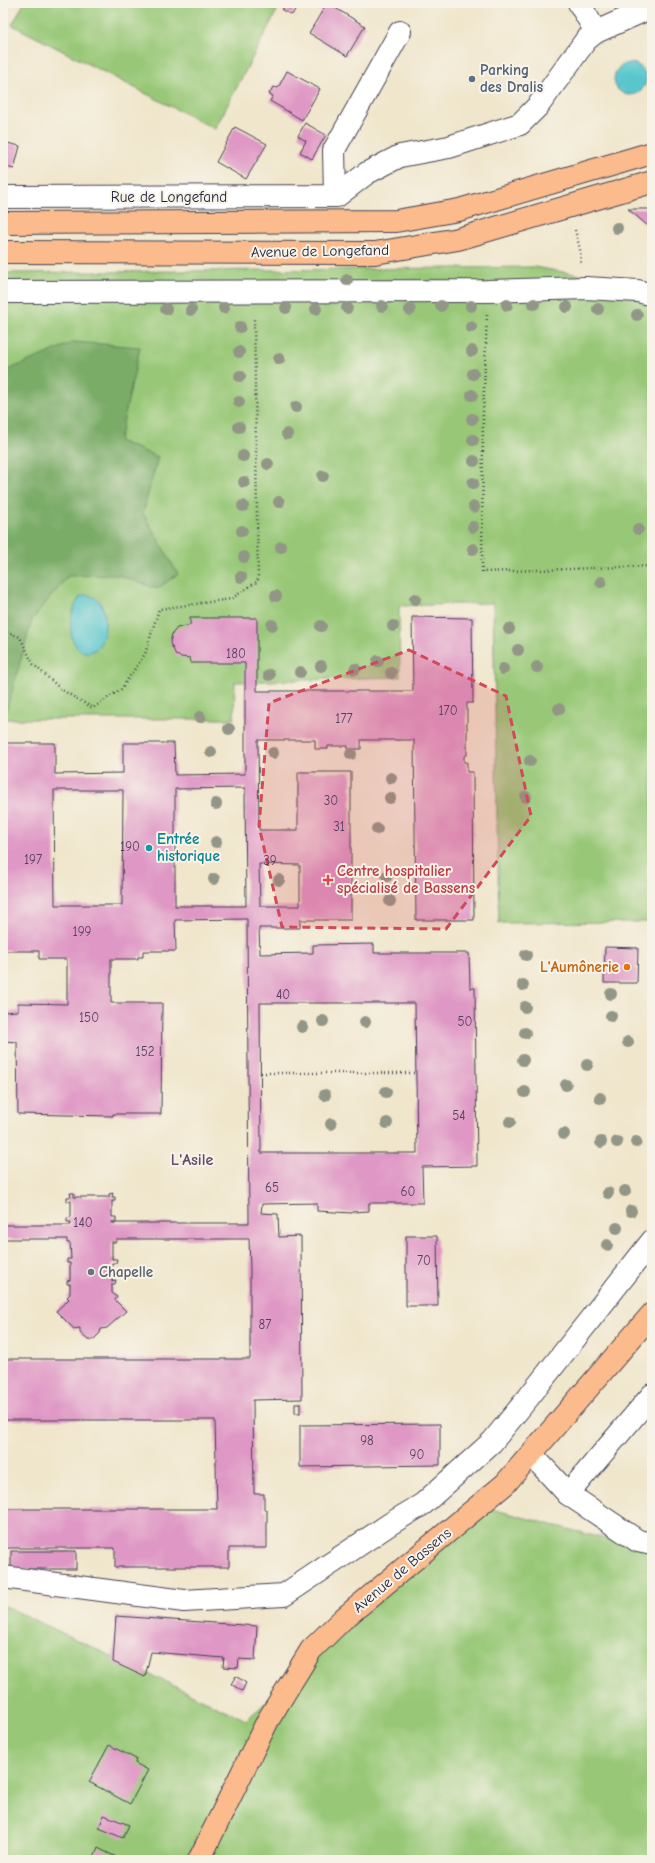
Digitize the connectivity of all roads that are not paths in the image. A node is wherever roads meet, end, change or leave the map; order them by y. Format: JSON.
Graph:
{"nodes":[{"id":1,"x":578,"y":3,"type":"edge"},
{"id":2,"x":652,"y":7,"type":"edge"},
{"id":3,"x":400,"y":32,"type":"dead end"},
{"id":4,"x":596,"y":32,"type":"junction"},
{"id":5,"x":652,"y":152,"type":"edge"},
{"id":6,"x":652,"y":182,"type":"edge"},
{"id":7,"x":335,"y":195,"type":"junction"},
{"id":8,"x":3,"y":197,"type":"edge"},
{"id":9,"x":3,"y":223,"type":"edge"},
{"id":10,"x":3,"y":252,"type":"edge"},
{"id":11,"x":3,"y":292,"type":"edge"},
{"id":12,"x":652,"y":295,"type":"edge"},
{"id":13,"x":652,"y":1241,"type":"edge"},
{"id":14,"x":652,"y":1314,"type":"edge"},
{"id":15,"x":652,"y":1395,"type":"edge"},
{"id":16,"x":532,"y":1455,"type":"junction"},
{"id":17,"x":568,"y":1494,"type":"junction"},
{"id":18,"x":652,"y":1544,"type":"edge"},
{"id":19,"x":3,"y":1578,"type":"edge"},
{"id":20,"x":199,"y":1860,"type":"edge"}],
"edges":[{"from":1,"to":4,"type":"street"},
{"from":2,"to":4,"type":"street"},
{"from":3,"to":7,"type":"street"},
{"from":4,"to":7,"type":"street"},
{"from":5,"to":9,"type":"main road","name":"Avenue de Longefand"},
{"from":6,"to":10,"type":"main road","name":"Avenue de Longefand"},
{"from":7,"to":8,"type":"street","name":"Rue de Longefand"},
{"from":11,"to":12,"type":"street"},
{"from":13,"to":19,"type":"street"},
{"from":14,"to":16,"type":"main road","name":"Avenue de Bassens"},
{"from":15,"to":17,"type":"street"},
{"from":16,"to":17,"type":"street"},
{"from":16,"to":20,"type":"main road","name":"Avenue de Bassens"},
{"from":17,"to":18,"type":"street"}]}
